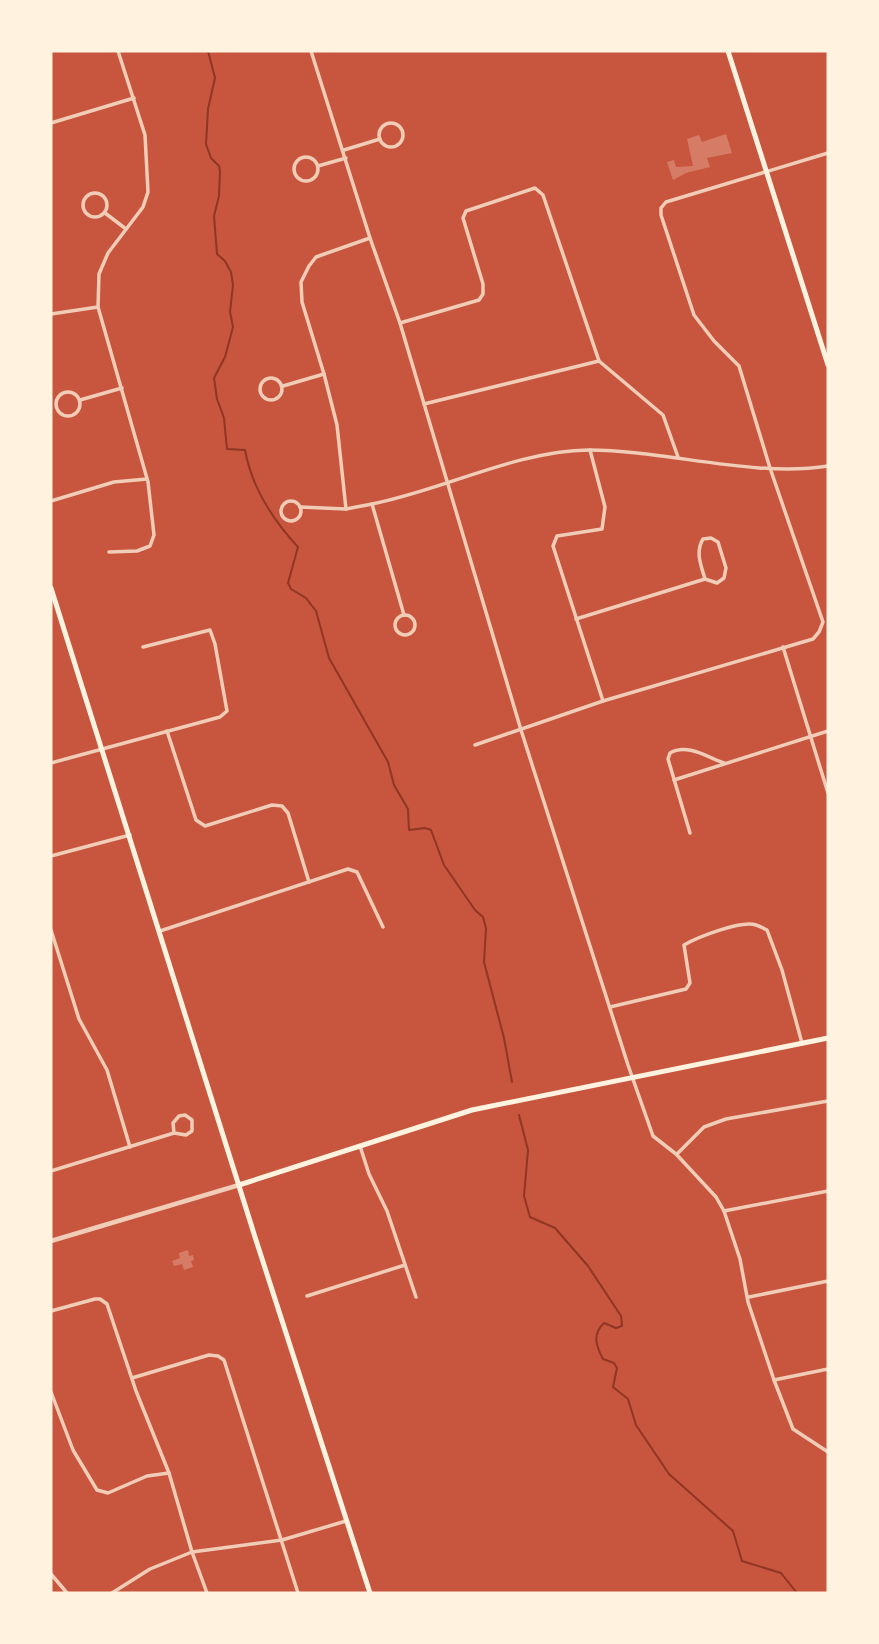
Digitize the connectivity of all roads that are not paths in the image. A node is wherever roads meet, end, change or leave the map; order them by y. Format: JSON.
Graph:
{"nodes":[{"id":1,"x":118,"y":51,"type":"edge"},
{"id":2,"x":311,"y":51,"type":"edge"},
{"id":3,"x":728,"y":51,"type":"edge"},
{"id":4,"x":134,"y":98,"type":"junction"},
{"id":5,"x":51,"y":123,"type":"edge"},
{"id":6,"x":380,"y":139,"type":"junction"},
{"id":7,"x":344,"y":150,"type":"junction"},
{"id":8,"x":828,"y":153,"type":"edge"},
{"id":9,"x":346,"y":158,"type":"junction"},
{"id":10,"x":318,"y":166,"type":"junction"},
{"id":11,"x":766,"y":171,"type":"junction"},
{"id":12,"x":105,"y":213,"type":"junction"},
{"id":13,"x":126,"y":229,"type":"junction"},
{"id":14,"x":370,"y":238,"type":"junction"},
{"id":15,"x":98,"y":307,"type":"junction"},
{"id":16,"x":51,"y":314,"type":"edge"},
{"id":17,"x":400,"y":323,"type":"junction"},
{"id":18,"x":600,"y":361,"type":"junction"},
{"id":19,"x":828,"y":365,"type":"edge"},
{"id":20,"x":324,"y":374,"type":"junction"},
{"id":21,"x":282,"y":386,"type":"junction"},
{"id":22,"x":122,"y":388,"type":"junction"},
{"id":23,"x":80,"y":400,"type":"junction"},
{"id":24,"x":424,"y":404,"type":"junction"},
{"id":25,"x":590,"y":450,"type":"junction"},
{"id":26,"x":678,"y":457,"type":"junction"},
{"id":27,"x":828,"y":466,"type":"edge"},
{"id":28,"x":770,"y":468,"type":"junction"},
{"id":29,"x":147,"y":479,"type":"junction"},
{"id":30,"x":448,"y":482,"type":"junction"},
{"id":31,"x":51,"y":501,"type":"edge"},
{"id":32,"x":372,"y":504,"type":"junction"},
{"id":33,"x":300,"y":507,"type":"junction"},
{"id":34,"x":346,"y":509,"type":"junction"},
{"id":35,"x":109,"y":552,"type":"dead end"},
{"id":36,"x":705,"y":579,"type":"junction"},
{"id":37,"x":51,"y":588,"type":"edge"},
{"id":38,"x":404,"y":615,"type":"junction"},
{"id":39,"x":576,"y":619,"type":"junction"},
{"id":40,"x":143,"y":647,"type":"dead end"},
{"id":41,"x":783,"y":647,"type":"junction"},
{"id":42,"x":603,"y":701,"type":"junction"},
{"id":43,"x":521,"y":730,"type":"junction"},
{"id":44,"x":167,"y":731,"type":"junction"},
{"id":45,"x":828,"y":731,"type":"edge"},
{"id":46,"x":811,"y":736,"type":"junction"},
{"id":47,"x":475,"y":744,"type":"dead end"},
{"id":48,"x":103,"y":750,"type":"junction"},
{"id":49,"x":51,"y":763,"type":"edge"},
{"id":50,"x":726,"y":764,"type":"junction"},
{"id":51,"x":674,"y":780,"type":"junction"},
{"id":52,"x":828,"y":793,"type":"edge"},
{"id":53,"x":691,"y":833,"type":"dead end"},
{"id":54,"x":130,"y":835,"type":"junction"},
{"id":55,"x":51,"y":856,"type":"edge"},
{"id":56,"x":309,"y":882,"type":"junction"},
{"id":57,"x":383,"y":927,"type":"dead end"},
{"id":58,"x":51,"y":930,"type":"edge"},
{"id":59,"x":160,"y":931,"type":"junction"},
{"id":60,"x":53,"y":949,"type":"edge"},
{"id":61,"x":610,"y":1007,"type":"junction"},
{"id":62,"x":828,"y":1038,"type":"edge"},
{"id":63,"x":802,"y":1043,"type":"junction"},
{"id":64,"x":632,"y":1078,"type":"junction"},
{"id":65,"x":828,"y":1101,"type":"edge"},
{"id":66,"x":174,"y":1133,"type":"junction"},
{"id":67,"x":360,"y":1146,"type":"junction"},
{"id":68,"x":130,"y":1147,"type":"junction"},
{"id":69,"x":676,"y":1154,"type":"junction"},
{"id":70,"x":51,"y":1171,"type":"edge"},
{"id":71,"x":239,"y":1185,"type":"junction"},
{"id":72,"x":828,"y":1191,"type":"edge"},
{"id":73,"x":723,"y":1211,"type":"junction"},
{"id":74,"x":51,"y":1241,"type":"edge"},
{"id":75,"x":405,"y":1265,"type":"junction"},
{"id":76,"x":828,"y":1281,"type":"edge"},
{"id":77,"x":307,"y":1296,"type":"dead end"},
{"id":78,"x":416,"y":1297,"type":"dead end"},
{"id":79,"x":749,"y":1297,"type":"junction"},
{"id":80,"x":51,"y":1311,"type":"edge"},
{"id":81,"x":828,"y":1368,"type":"edge"},
{"id":82,"x":132,"y":1378,"type":"junction"},
{"id":83,"x":774,"y":1380,"type":"junction"},
{"id":84,"x":51,"y":1392,"type":"edge"},
{"id":85,"x":828,"y":1452,"type":"edge"},
{"id":86,"x":169,"y":1473,"type":"junction"},
{"id":87,"x":346,"y":1521,"type":"junction"},
{"id":88,"x":282,"y":1540,"type":"junction"},
{"id":89,"x":192,"y":1552,"type":"junction"},
{"id":90,"x":51,"y":1574,"type":"edge"},
{"id":91,"x":67,"y":1593,"type":"edge"},
{"id":92,"x":112,"y":1593,"type":"edge"},
{"id":93,"x":207,"y":1593,"type":"edge"},
{"id":94,"x":298,"y":1593,"type":"edge"},
{"id":95,"x":370,"y":1593,"type":"edge"}],
"edges":[{"from":1,"to":4,"type":"street"},
{"from":2,"to":7,"type":"street"},
{"from":3,"to":11,"type":"main road"},
{"from":4,"to":5,"type":"street"},
{"from":4,"to":13,"type":"street"},
{"from":6,"to":6,"type":"street"},
{"from":6,"to":7,"type":"street"},
{"from":7,"to":9,"type":"street"},
{"from":8,"to":11,"type":"street"},
{"from":9,"to":10,"type":"street"},
{"from":9,"to":14,"type":"street"},
{"from":10,"to":10,"type":"street"},
{"from":11,"to":19,"type":"main road"},
{"from":11,"to":28,"type":"street"},
{"from":12,"to":12,"type":"street"},
{"from":12,"to":13,"type":"street"},
{"from":13,"to":15,"type":"street"},
{"from":14,"to":17,"type":"street"},
{"from":14,"to":20,"type":"street"},
{"from":15,"to":16,"type":"street"},
{"from":15,"to":22,"type":"street"},
{"from":17,"to":18,"type":"street"},
{"from":17,"to":24,"type":"street"},
{"from":18,"to":24,"type":"street"},
{"from":18,"to":26,"type":"street"},
{"from":20,"to":21,"type":"street"},
{"from":20,"to":34,"type":"street"},
{"from":21,"to":21,"type":"street"},
{"from":22,"to":23,"type":"street"},
{"from":22,"to":29,"type":"street"},
{"from":23,"to":23,"type":"street"},
{"from":24,"to":30,"type":"street"},
{"from":25,"to":26,"type":"street"},
{"from":25,"to":30,"type":"street"},
{"from":25,"to":39,"type":"street"},
{"from":26,"to":28,"type":"street"},
{"from":27,"to":28,"type":"street"},
{"from":28,"to":41,"type":"street"},
{"from":29,"to":31,"type":"street"},
{"from":29,"to":35,"type":"street"},
{"from":30,"to":32,"type":"street"},
{"from":30,"to":43,"type":"street"},
{"from":32,"to":34,"type":"street"},
{"from":32,"to":38,"type":"street"},
{"from":33,"to":33,"type":"street"},
{"from":33,"to":34,"type":"street"},
{"from":36,"to":36,"type":"street"},
{"from":36,"to":39,"type":"street"},
{"from":37,"to":48,"type":"main road"},
{"from":38,"to":38,"type":"street"},
{"from":39,"to":42,"type":"street"},
{"from":40,"to":44,"type":"street"},
{"from":41,"to":42,"type":"street"},
{"from":41,"to":46,"type":"street"},
{"from":42,"to":43,"type":"street"},
{"from":43,"to":47,"type":"street"},
{"from":43,"to":61,"type":"street"},
{"from":44,"to":48,"type":"street"},
{"from":44,"to":56,"type":"street"},
{"from":45,"to":46,"type":"street"},
{"from":46,"to":50,"type":"street"},
{"from":46,"to":52,"type":"street"},
{"from":48,"to":49,"type":"street"},
{"from":48,"to":54,"type":"main road"},
{"from":50,"to":51,"type":"street"},
{"from":50,"to":51,"type":"street"},
{"from":51,"to":53,"type":"street"},
{"from":54,"to":55,"type":"street"},
{"from":54,"to":59,"type":"main road"},
{"from":56,"to":57,"type":"street"},
{"from":56,"to":59,"type":"street"},
{"from":58,"to":60,"type":"street"},
{"from":59,"to":71,"type":"main road"},
{"from":60,"to":68,"type":"street"},
{"from":61,"to":63,"type":"street"},
{"from":61,"to":64,"type":"street"},
{"from":62,"to":63,"type":"main road"},
{"from":63,"to":64,"type":"main road"},
{"from":64,"to":67,"type":"main road"},
{"from":64,"to":69,"type":"street"},
{"from":65,"to":69,"type":"street"},
{"from":66,"to":66,"type":"street"},
{"from":66,"to":68,"type":"street"},
{"from":67,"to":71,"type":"main road"},
{"from":67,"to":75,"type":"street"},
{"from":68,"to":70,"type":"street"},
{"from":69,"to":73,"type":"street"},
{"from":71,"to":74,"type":"street"},
{"from":71,"to":87,"type":"main road"},
{"from":72,"to":73,"type":"street"},
{"from":73,"to":79,"type":"street"},
{"from":75,"to":77,"type":"street"},
{"from":75,"to":78,"type":"street"},
{"from":76,"to":79,"type":"street"},
{"from":79,"to":83,"type":"street"},
{"from":80,"to":82,"type":"street"},
{"from":81,"to":83,"type":"street"},
{"from":82,"to":86,"type":"street"},
{"from":82,"to":88,"type":"street"},
{"from":83,"to":85,"type":"street"},
{"from":84,"to":86,"type":"street"},
{"from":86,"to":89,"type":"street"},
{"from":87,"to":88,"type":"street"},
{"from":87,"to":95,"type":"main road"},
{"from":88,"to":89,"type":"street"},
{"from":88,"to":94,"type":"street"},
{"from":89,"to":92,"type":"street"},
{"from":89,"to":93,"type":"street"},
{"from":90,"to":91,"type":"street"}]}
